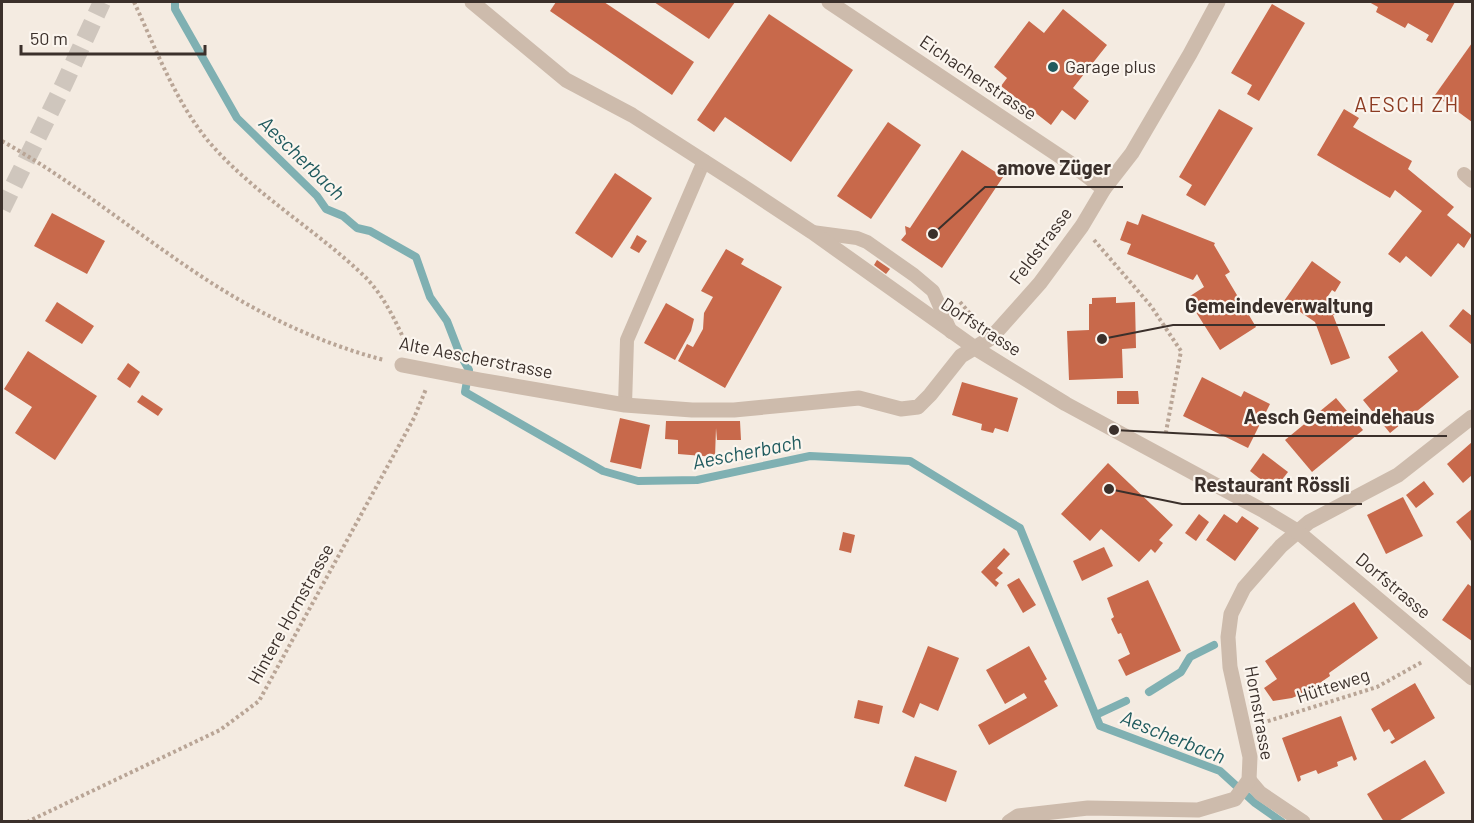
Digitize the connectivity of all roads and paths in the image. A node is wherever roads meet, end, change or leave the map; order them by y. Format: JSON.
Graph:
{"nodes":[{"id":1,"x":134,"y":2,"type":"edge"},
{"id":2,"x":472,"y":2,"type":"edge"},
{"id":3,"x":829,"y":2,"type":"edge"},
{"id":4,"x":1218,"y":2,"type":"edge"},
{"id":5,"x":2,"y":141,"type":"edge"},
{"id":6,"x":704,"y":161,"type":"junction"},
{"id":7,"x":1104,"y":189,"type":"junction"},
{"id":8,"x":1082,"y":226,"type":"junction"},
{"id":9,"x":812,"y":232,"type":"junction"},
{"id":10,"x":951,"y":332,"type":"junction"},
{"id":11,"x":975,"y":348,"type":"junction"},
{"id":12,"x":402,"y":365,"type":"joint"},
{"id":13,"x":425,"y":370,"type":"junction"},
{"id":14,"x":625,"y":405,"type":"junction"},
{"id":15,"x":1473,"y":417,"type":"edge"},
{"id":16,"x":1166,"y":432,"type":"dead end"},
{"id":17,"x":1297,"y":531,"type":"junction"},
{"id":18,"x":1426,"y":659,"type":"dead end"},
{"id":19,"x":1473,"y":678,"type":"edge"},
{"id":20,"x":1244,"y":729,"type":"junction"},
{"id":21,"x":1250,"y":780,"type":"junction"},
{"id":22,"x":27,"y":822,"type":"edge"},
{"id":23,"x":1009,"y":822,"type":"edge"},
{"id":24,"x":1303,"y":822,"type":"edge"}],
"edges":[{"from":1,"to":13,"type":"path"},
{"from":2,"to":6,"type":"street","name":"Dorfstrasse"},
{"from":3,"to":7,"type":"street","name":"Eichacherstrasse"},
{"from":4,"to":7,"type":"street","name":"Feldstrasse"},
{"from":5,"to":12,"type":"path","name":"Alte Aescherstrasse"},
{"from":6,"to":9,"type":"street","name":"Dorfstrasse"},
{"from":6,"to":14,"type":"lane"},
{"from":7,"to":8,"type":"street","name":"Feldstrasse"},
{"from":8,"to":11,"type":"street","name":"Feldstrasse"},
{"from":8,"to":16,"type":"path"},
{"from":9,"to":10,"type":"street","name":"Dorfstrasse"},
{"from":9,"to":10,"type":"lane"},
{"from":10,"to":11,"type":"street","name":"Dorfstrasse"},
{"from":11,"to":14,"type":"street","name":"Alte Aescherstrasse"},
{"from":11,"to":17,"type":"street","name":"Dorfstrasse"},
{"from":12,"to":13,"type":"street","name":"Alte Aescherstrasse"},
{"from":13,"to":14,"type":"street","name":"Alte Aescherstrasse"},
{"from":13,"to":22,"type":"path","name":"Hintere Hornstrasse"},
{"from":15,"to":17,"type":"street","name":"Hornstrasse"},
{"from":17,"to":19,"type":"street","name":"Dorfstrasse"},
{"from":17,"to":20,"type":"street","name":"Hornstrasse"},
{"from":18,"to":20,"type":"path","name":"Hütteweg"},
{"from":20,"to":21,"type":"street","name":"Hornstrasse"},
{"from":21,"to":23,"type":"street","name":"Hornstrasse"},
{"from":21,"to":24,"type":"street"}]}
